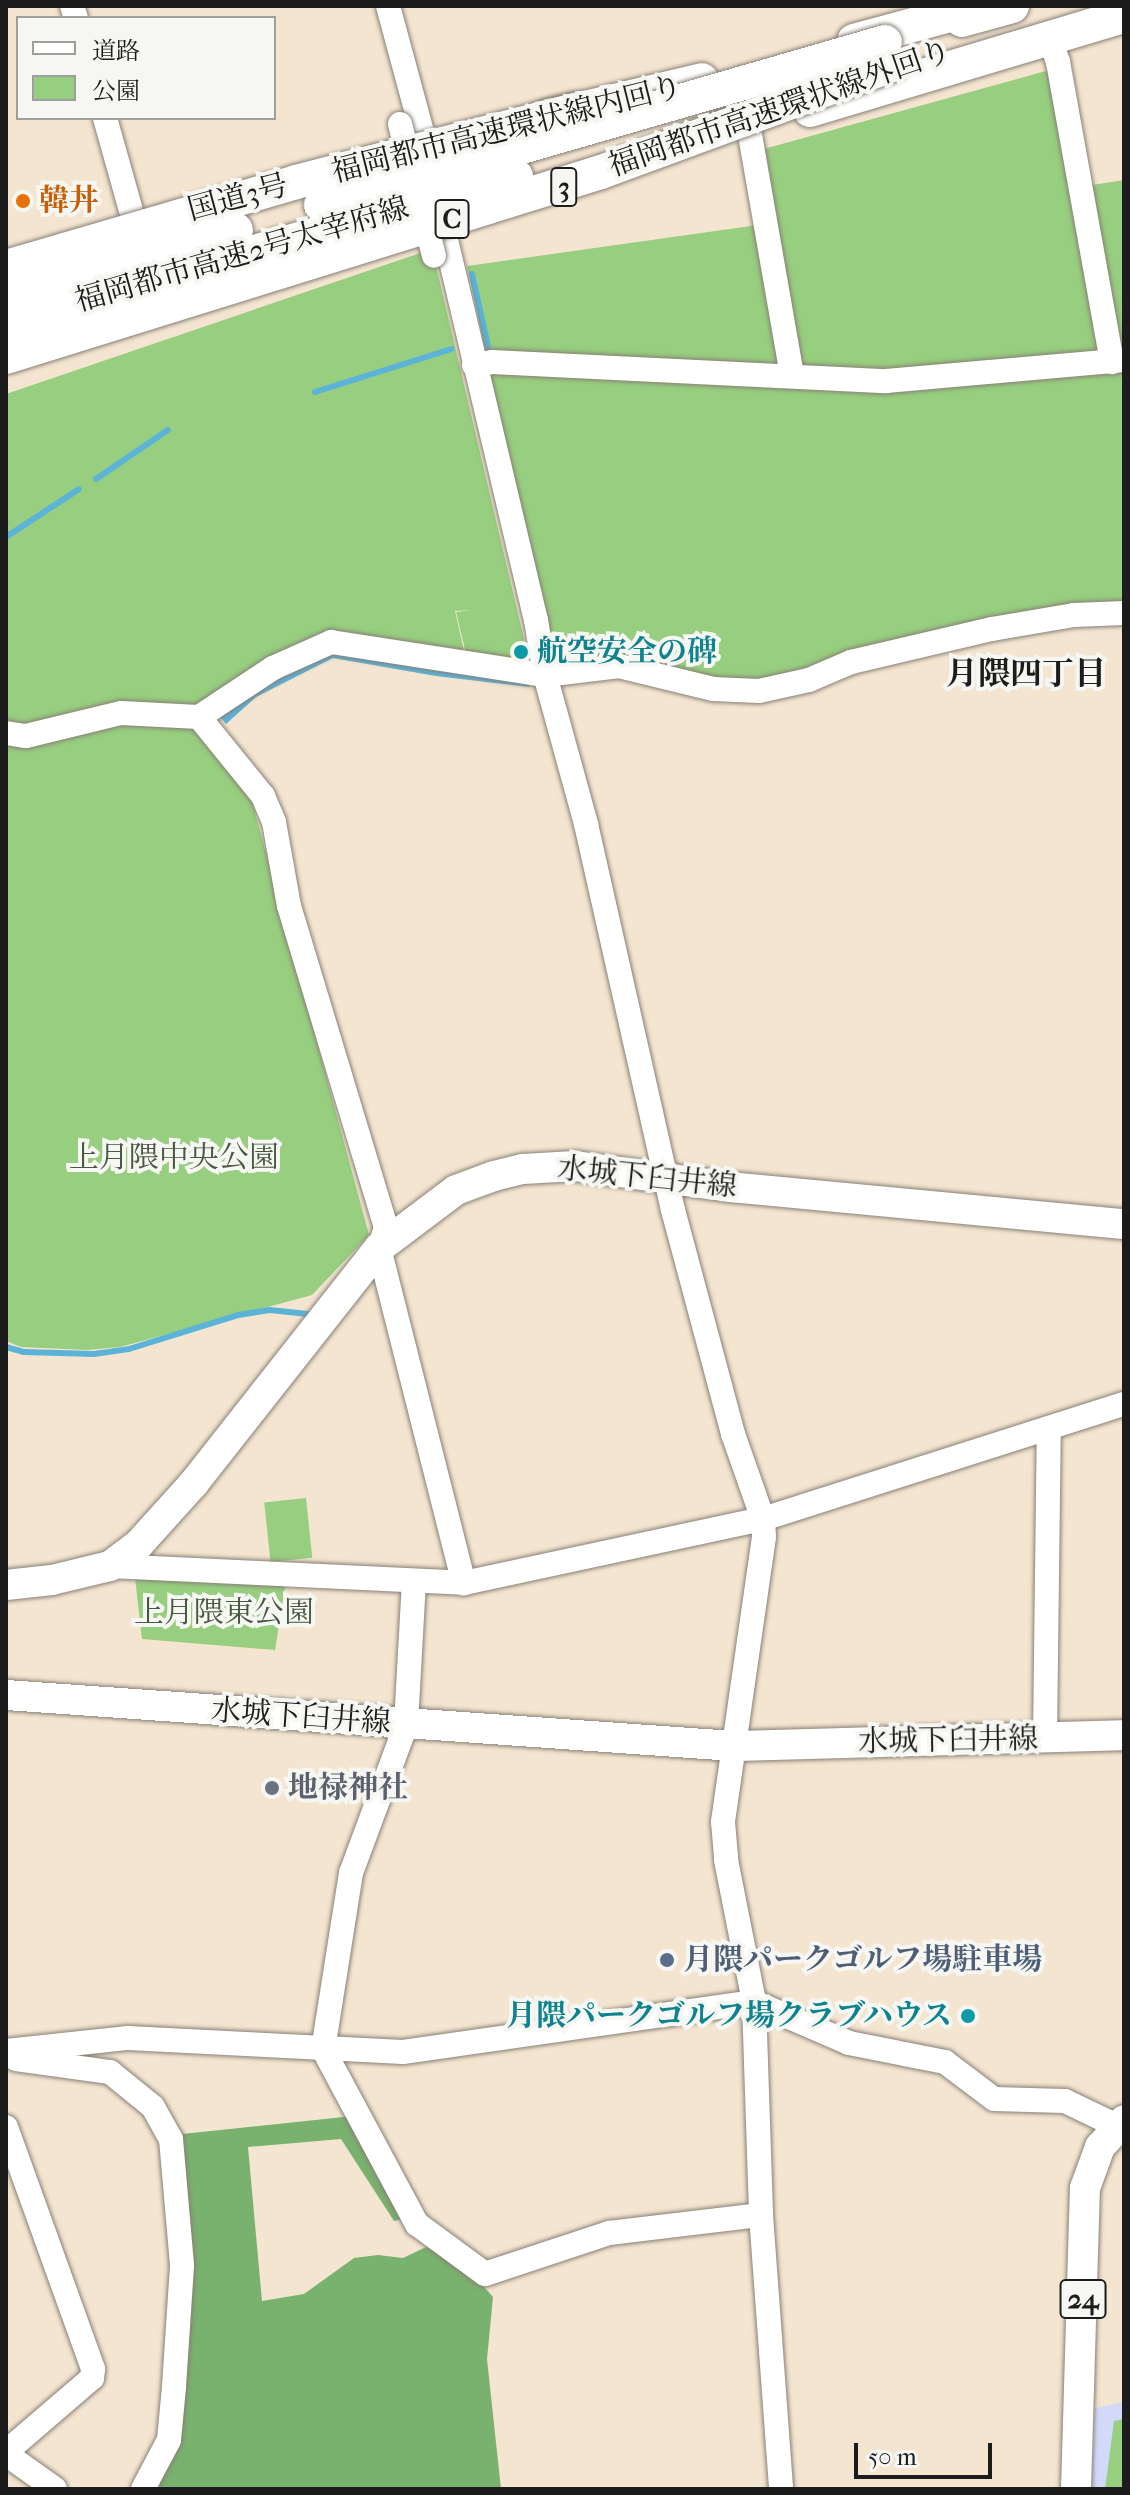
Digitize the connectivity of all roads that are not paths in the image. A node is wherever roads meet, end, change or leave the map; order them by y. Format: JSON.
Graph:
{"nodes":[{"id":1,"x":388,"y":6,"type":"edge"},
{"id":2,"x":983,"y":6,"type":"edge"},
{"id":3,"x":1012,"y":6,"type":"edge"},
{"id":4,"x":1097,"y":6,"type":"edge"},
{"id":5,"x":1124,"y":16,"type":"edge"},
{"id":6,"x":1049,"y":37,"type":"junction"},
{"id":7,"x":888,"y":54,"type":"junction"},
{"id":8,"x":106,"y":120,"type":"edge"},
{"id":9,"x":400,"y":124,"type":"dead end"},
{"id":10,"x":749,"y":129,"type":"junction"},
{"id":11,"x":428,"y":148,"type":"junction"},
{"id":12,"x":135,"y":225,"type":"junction"},
{"id":13,"x":438,"y":241,"type":"junction"},
{"id":14,"x":6,"y":265,"type":"edge"},
{"id":15,"x":6,"y":299,"type":"edge"},
{"id":16,"x":6,"y":324,"type":"edge"},
{"id":17,"x":6,"y":357,"type":"edge"},
{"id":18,"x":1118,"y":361,"type":"edge"},
{"id":19,"x":6,"y":364,"type":"edge"},
{"id":20,"x":474,"y":365,"type":"junction"},
{"id":21,"x":792,"y":375,"type":"junction"},
{"id":22,"x":1124,"y":613,"type":"edge"},
{"id":23,"x":545,"y":675,"type":"junction"},
{"id":24,"x":199,"y":717,"type":"junction"},
{"id":25,"x":6,"y":733,"type":"edge"},
{"id":26,"x":668,"y":1178,"type":"junction"},
{"id":27,"x":1124,"y":1224,"type":"edge"},
{"id":28,"x":379,"y":1248,"type":"junction"},
{"id":29,"x":1124,"y":1404,"type":"edge"},
{"id":30,"x":1049,"y":1428,"type":"junction"},
{"id":31,"x":763,"y":1519,"type":"junction"},
{"id":32,"x":110,"y":1566,"type":"junction"},
{"id":33,"x":414,"y":1581,"type":"junction"},
{"id":34,"x":464,"y":1583,"type":"junction"},
{"id":35,"x":6,"y":1585,"type":"edge"},
{"id":36,"x":6,"y":1695,"type":"edge"},
{"id":37,"x":406,"y":1725,"type":"junction"},
{"id":38,"x":1124,"y":1735,"type":"edge"},
{"id":39,"x":1045,"y":1739,"type":"junction"},
{"id":40,"x":734,"y":1746,"type":"junction"},
{"id":41,"x":754,"y":2002,"type":"junction"},
{"id":42,"x":323,"y":2049,"type":"junction"},
{"id":43,"x":6,"y":2051,"type":"edge"},
{"id":44,"x":6,"y":2058,"type":"edge"},
{"id":45,"x":1120,"y":2123,"type":"edge"},
{"id":46,"x":6,"y":2127,"type":"edge"},
{"id":47,"x":761,"y":2215,"type":"junction"},
{"id":48,"x":6,"y":2453,"type":"edge"},
{"id":49,"x":55,"y":2489,"type":"edge"},
{"id":50,"x":143,"y":2489,"type":"edge"},
{"id":51,"x":781,"y":2489,"type":"edge"},
{"id":52,"x":1076,"y":2489,"type":"edge"}],
"edges":[{"from":1,"to":11,"type":"street"},
{"from":2,"to":11,"type":"highway","name":"国道3号"},
{"from":3,"to":7,"type":"highway","name":"福岡都市高速環状線内回り","number":"C"},
{"from":4,"to":7,"type":"highway","name":"福岡都市高速環状線外回り","number":"C"},
{"from":5,"to":6,"type":"highway","number":"3"},
{"from":6,"to":10,"type":"highway","number":"3"},
{"from":6,"to":18,"type":"street"},
{"from":7,"to":14,"type":"highway","name":"福岡都市高速環状線内回り","number":"C","bridge":true},
{"from":7,"to":15,"type":"highway","name":"福岡都市高速2号太宰府線","bridge":true},
{"from":7,"to":16,"type":"highway","name":"福岡都市高速2号太宰府線","bridge":true},
{"from":7,"to":17,"type":"highway","name":"福岡都市高速環状線外回り","number":"C","bridge":true},
{"from":8,"to":12,"type":"street"},
{"from":9,"to":13,"type":"street","bridge":true},
{"from":10,"to":13,"type":"highway","number":"3"},
{"from":10,"to":21,"type":"street"},
{"from":11,"to":12,"type":"highway","name":"国道3号"},
{"from":11,"to":13,"type":"street"},
{"from":12,"to":14,"type":"highway","name":"国道3号"},
{"from":13,"to":19,"type":"highway","number":"3"},
{"from":13,"to":20,"type":"street"},
{"from":18,"to":21,"type":"street"},
{"from":20,"to":21,"type":"street"},
{"from":20,"to":23,"type":"street"},
{"from":22,"to":23,"type":"street"},
{"from":23,"to":24,"type":"street"},
{"from":23,"to":26,"type":"street"},
{"from":24,"to":25,"type":"street"},
{"from":24,"to":28,"type":"street"},
{"from":26,"to":27,"type":"main road","name":"水城下臼井線"},
{"from":26,"to":28,"type":"main road","name":"水城下臼井線"},
{"from":26,"to":31,"type":"street"},
{"from":28,"to":32,"type":"main road","name":"水城下臼井線"},
{"from":28,"to":34,"type":"street"},
{"from":29,"to":30,"type":"street"},
{"from":30,"to":31,"type":"street"},
{"from":30,"to":39,"type":"street"},
{"from":31,"to":34,"type":"street"},
{"from":31,"to":40,"type":"street"},
{"from":32,"to":33,"type":"street"},
{"from":32,"to":35,"type":"main road","name":"水城下臼井線"},
{"from":33,"to":34,"type":"street"},
{"from":33,"to":37,"type":"street"},
{"from":36,"to":37,"type":"main road","name":"水城下臼井線"},
{"from":37,"to":40,"type":"main road","name":"水城下臼井線"},
{"from":37,"to":42,"type":"street"},
{"from":38,"to":39,"type":"main road","name":"水城下臼井線"},
{"from":39,"to":40,"type":"main road","name":"水城下臼井線"},
{"from":40,"to":41,"type":"street"},
{"from":41,"to":42,"type":"street"},
{"from":41,"to":45,"type":"street"},
{"from":41,"to":47,"type":"street"},
{"from":42,"to":43,"type":"street"},
{"from":42,"to":47,"type":"street"},
{"from":44,"to":50,"type":"street"},
{"from":45,"to":52,"type":"main road","number":"24"},
{"from":46,"to":48,"type":"street"},
{"from":47,"to":51,"type":"street"},
{"from":48,"to":49,"type":"street"}]}
